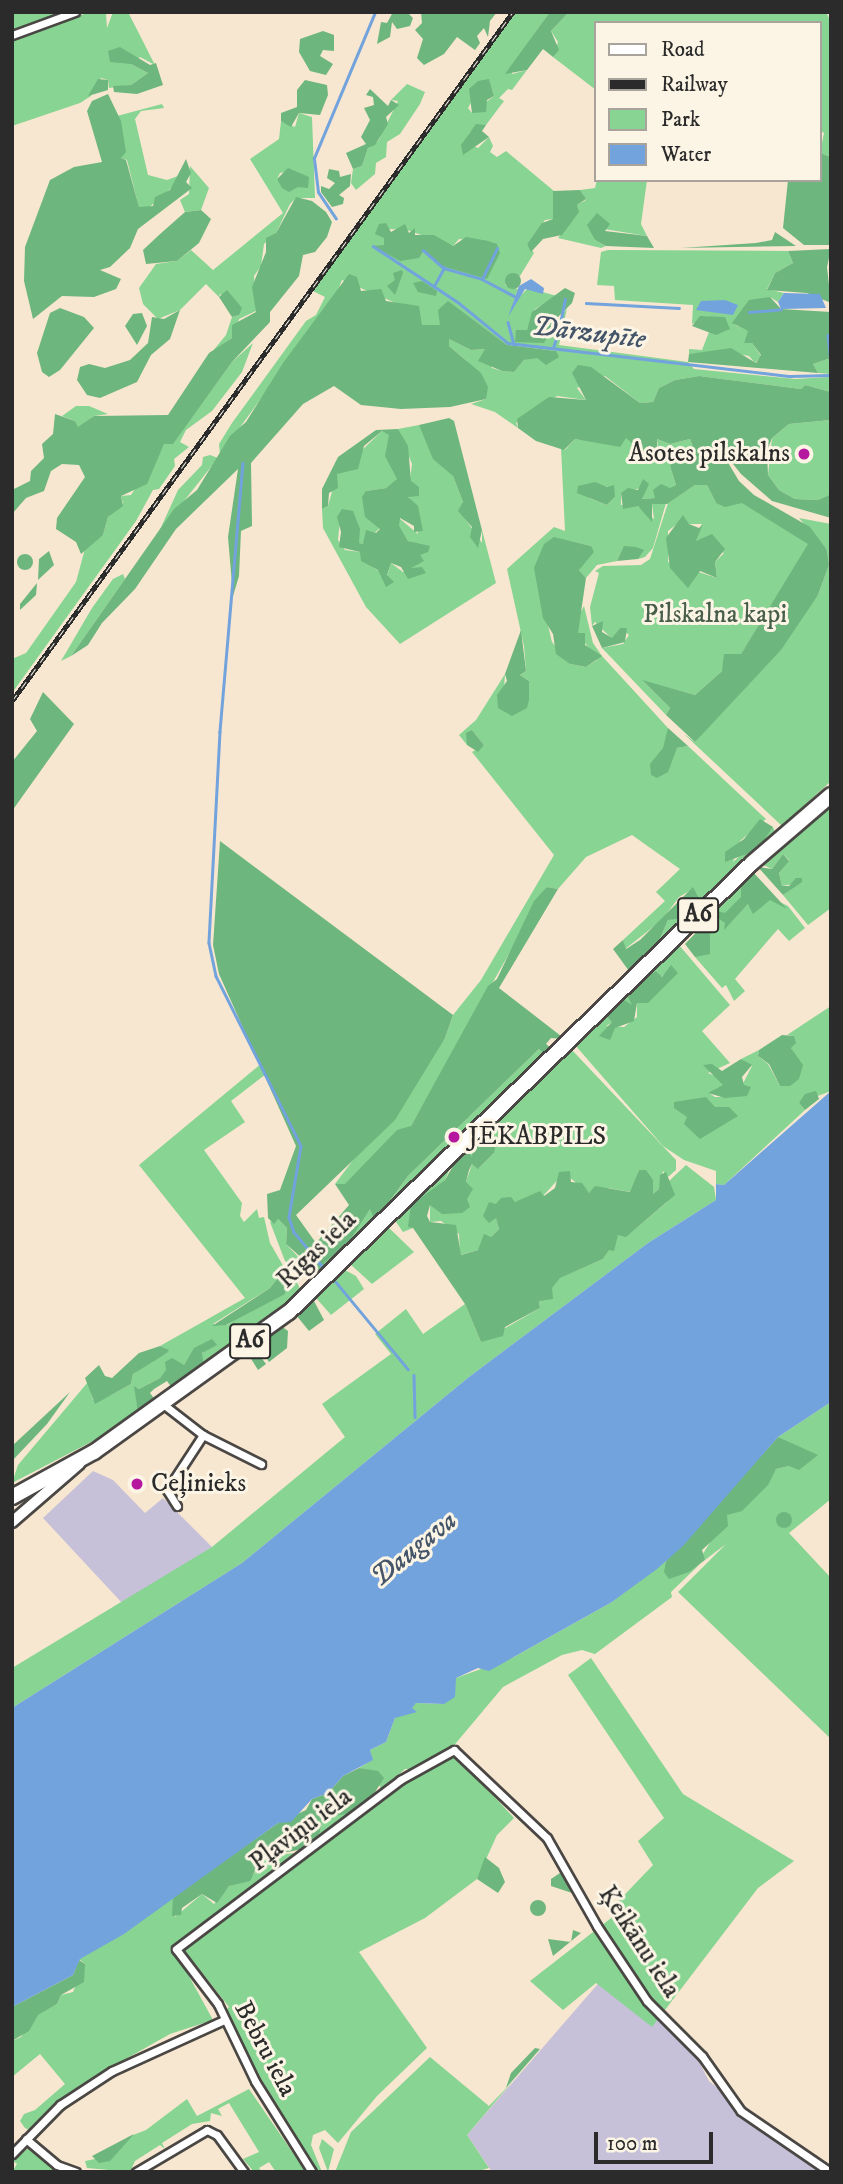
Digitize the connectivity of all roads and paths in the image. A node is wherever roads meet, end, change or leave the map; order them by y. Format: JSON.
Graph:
{"nodes":[{"id":1,"x":75,"y":12,"type":"edge"},
{"id":2,"x":12,"y":35,"type":"edge"},
{"id":3,"x":831,"y":795,"type":"edge"},
{"id":4,"x":163,"y":1404,"type":"junction"},
{"id":5,"x":203,"y":1435,"type":"junction"},
{"id":6,"x":83,"y":1459,"type":"junction"},
{"id":7,"x":261,"y":1464,"type":"dead end"},
{"id":8,"x":12,"y":1497,"type":"edge"},
{"id":9,"x":177,"y":1506,"type":"dead end"},
{"id":10,"x":12,"y":1522,"type":"edge"},
{"id":11,"x":454,"y":1750,"type":"joint"},
{"id":12,"x":176,"y":1949,"type":"joint"},
{"id":13,"x":224,"y":2020,"type":"junction"},
{"id":14,"x":26,"y":2139,"type":"junction"},
{"id":15,"x":12,"y":2154,"type":"edge"},
{"id":16,"x":75,"y":2172,"type":"edge"},
{"id":17,"x":136,"y":2172,"type":"edge"},
{"id":18,"x":244,"y":2172,"type":"edge"},
{"id":19,"x":312,"y":2172,"type":"edge"},
{"id":20,"x":830,"y":2172,"type":"edge"}],
"edges":[{"from":1,"to":2,"type":"street"},
{"from":3,"to":4,"type":"highway","name":"Rīgas iela","number":"A6"},
{"from":4,"to":5,"type":"street"},
{"from":4,"to":6,"type":"highway","name":"Rīgas iela","number":"A6"},
{"from":5,"to":7,"type":"street"},
{"from":5,"to":9,"type":"street"},
{"from":6,"to":8,"type":"highway","number":"A6"},
{"from":6,"to":10,"type":"main road","name":"Rīgas iela"},
{"from":11,"to":12,"type":"street","name":"Pļaviņu iela"},
{"from":11,"to":20,"type":"street","name":"Ķeikānu iela"},
{"from":12,"to":13,"type":"street","name":"Bebru iela"},
{"from":13,"to":14,"type":"street"},
{"from":13,"to":19,"type":"street","name":"Bebru iela"},
{"from":14,"to":15,"type":"street"},
{"from":14,"to":16,"type":"street"},
{"from":17,"to":18,"type":"street"}]}
